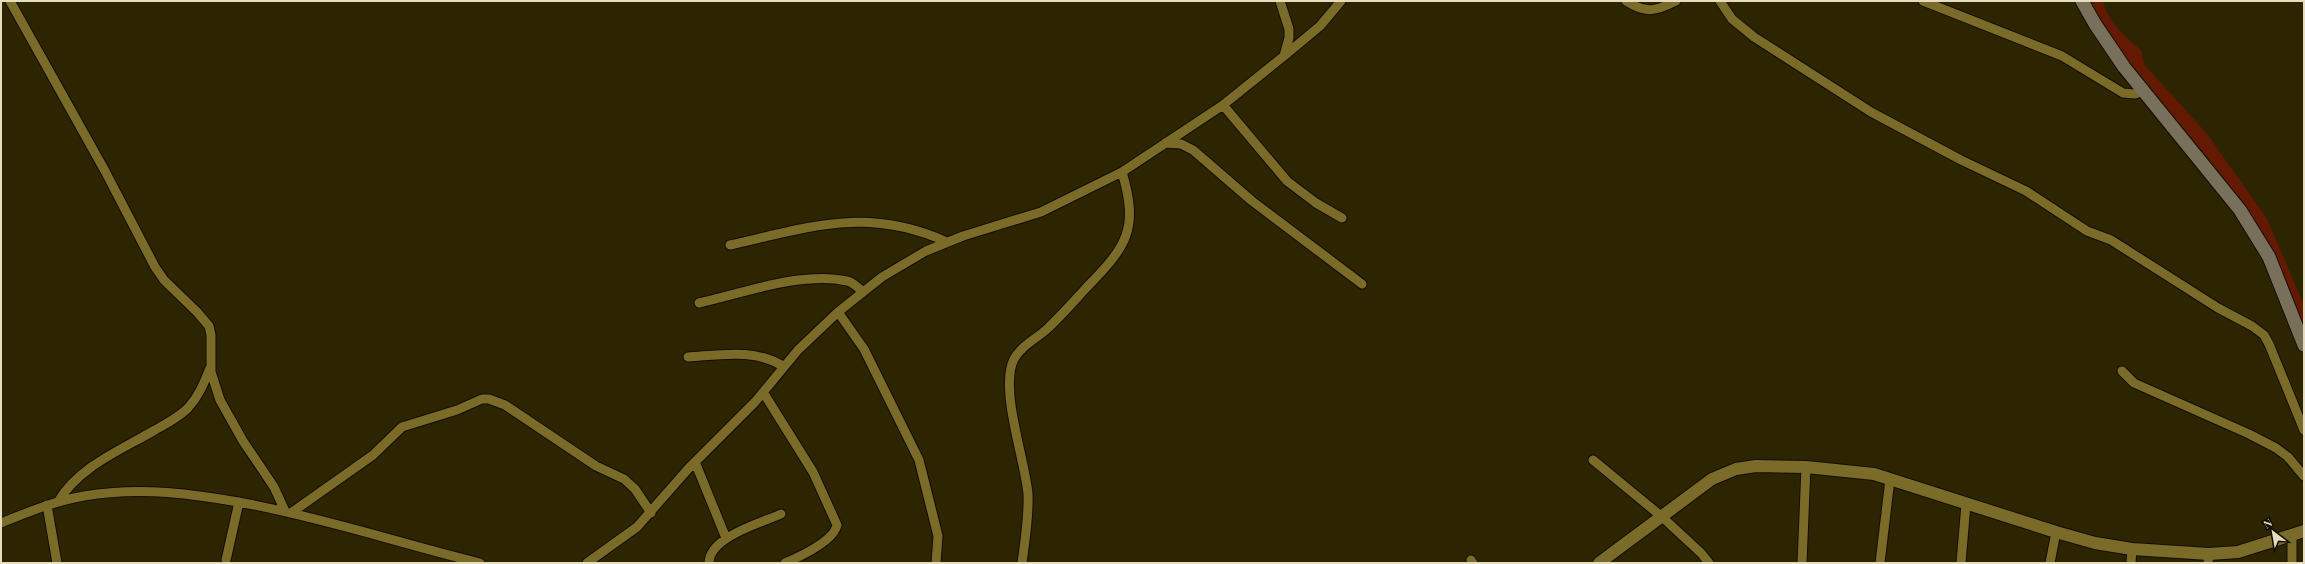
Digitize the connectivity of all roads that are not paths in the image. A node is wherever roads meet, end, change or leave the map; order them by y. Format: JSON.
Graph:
{"nodes":[{"id":1,"x":10,"y":1,"type":"edge"},
{"id":2,"x":1280,"y":1,"type":"edge"},
{"id":3,"x":1341,"y":1,"type":"edge"},
{"id":4,"x":1626,"y":1,"type":"edge"},
{"id":5,"x":1676,"y":1,"type":"edge"},
{"id":6,"x":1720,"y":1,"type":"edge"},
{"id":7,"x":1923,"y":1,"type":"edge"},
{"id":8,"x":2082,"y":1,"type":"edge"},
{"id":9,"x":1284,"y":56,"type":"junction"},
{"id":10,"x":2143,"y":91,"type":"junction"},
{"id":11,"x":1223,"y":105,"type":"junction"},
{"id":12,"x":1165,"y":143,"type":"junction"},
{"id":13,"x":1122,"y":172,"type":"junction"},
{"id":14,"x":1342,"y":218,"type":"dead end"},
{"id":15,"x":947,"y":242,"type":"junction"},
{"id":16,"x":730,"y":245,"type":"dead end"},
{"id":17,"x":1362,"y":284,"type":"dead end"},
{"id":18,"x":862,"y":291,"type":"junction"},
{"id":19,"x":699,"y":304,"type":"dead end"},
{"id":20,"x":838,"y":312,"type":"junction"},
{"id":21,"x":2304,"y":345,"type":"edge"},
{"id":22,"x":688,"y":357,"type":"dead end"},
{"id":23,"x":210,"y":366,"type":"junction"},
{"id":24,"x":784,"y":367,"type":"junction"},
{"id":25,"x":2122,"y":370,"type":"dead end"},
{"id":26,"x":763,"y":392,"type":"junction"},
{"id":27,"x":2304,"y":430,"type":"edge"},
{"id":28,"x":1593,"y":460,"type":"dead end"},
{"id":29,"x":696,"y":462,"type":"junction"},
{"id":30,"x":1806,"y":467,"type":"junction"},
{"id":31,"x":2304,"y":476,"type":"edge"},
{"id":32,"x":1890,"y":479,"type":"junction"},
{"id":33,"x":58,"y":502,"type":"junction"},
{"id":34,"x":239,"y":502,"type":"junction"},
{"id":35,"x":1966,"y":504,"type":"junction"},
{"id":36,"x":47,"y":505,"type":"junction"},
{"id":37,"x":288,"y":512,"type":"junction"},
{"id":38,"x":651,"y":513,"type":"junction"},
{"id":39,"x":781,"y":514,"type":"dead end"},
{"id":40,"x":1661,"y":516,"type":"junction"},
{"id":41,"x":1,"y":523,"type":"edge"},
{"id":42,"x":2304,"y":531,"type":"edge"},
{"id":43,"x":2056,"y":532,"type":"junction"},
{"id":44,"x":2292,"y":536,"type":"junction"},
{"id":45,"x":726,"y":538,"type":"junction"},
{"id":46,"x":2132,"y":549,"type":"junction"},
{"id":47,"x":2208,"y":559,"type":"edge"},
{"id":48,"x":226,"y":560,"type":"dead end"},
{"id":49,"x":57,"y":563,"type":"edge"},
{"id":50,"x":480,"y":563,"type":"edge"},
{"id":51,"x":587,"y":563,"type":"edge"},
{"id":52,"x":709,"y":563,"type":"edge"},
{"id":53,"x":785,"y":563,"type":"edge"},
{"id":54,"x":936,"y":563,"type":"edge"},
{"id":55,"x":1022,"y":563,"type":"edge"},
{"id":56,"x":1599,"y":563,"type":"edge"},
{"id":57,"x":1709,"y":563,"type":"edge"},
{"id":58,"x":1802,"y":563,"type":"edge"},
{"id":59,"x":1880,"y":563,"type":"edge"},
{"id":60,"x":1961,"y":563,"type":"edge"},
{"id":61,"x":2050,"y":563,"type":"edge"},
{"id":62,"x":2131,"y":563,"type":"edge"},
{"id":63,"x":2292,"y":563,"type":"edge"}],
"edges":[{"from":1,"to":23,"type":"street"},
{"from":2,"to":9,"type":"street"},
{"from":3,"to":9,"type":"street"},
{"from":4,"to":5,"type":"street"},
{"from":6,"to":27,"type":"street"},
{"from":7,"to":10,"type":"street"},
{"from":8,"to":10,"type":"main road"},
{"from":9,"to":11,"type":"street"},
{"from":10,"to":21,"type":"main road"},
{"from":11,"to":12,"type":"street"},
{"from":11,"to":14,"type":"street"},
{"from":12,"to":13,"type":"street"},
{"from":12,"to":17,"type":"street"},
{"from":13,"to":15,"type":"street"},
{"from":13,"to":55,"type":"street"},
{"from":15,"to":16,"type":"street"},
{"from":15,"to":18,"type":"street"},
{"from":18,"to":19,"type":"street"},
{"from":18,"to":20,"type":"street"},
{"from":20,"to":24,"type":"street"},
{"from":20,"to":54,"type":"street"},
{"from":22,"to":24,"type":"street"},
{"from":23,"to":33,"type":"street"},
{"from":23,"to":37,"type":"street"},
{"from":24,"to":26,"type":"street"},
{"from":25,"to":31,"type":"street"},
{"from":26,"to":29,"type":"street"},
{"from":26,"to":53,"type":"street"},
{"from":28,"to":40,"type":"street"},
{"from":29,"to":38,"type":"street"},
{"from":29,"to":45,"type":"street"},
{"from":30,"to":32,"type":"street"},
{"from":30,"to":40,"type":"street"},
{"from":30,"to":58,"type":"street"},
{"from":32,"to":35,"type":"street"},
{"from":32,"to":59,"type":"street"},
{"from":33,"to":34,"type":"street"},
{"from":33,"to":36,"type":"street"},
{"from":34,"to":37,"type":"street"},
{"from":34,"to":48,"type":"street"},
{"from":35,"to":43,"type":"street"},
{"from":35,"to":60,"type":"street"},
{"from":36,"to":41,"type":"street"},
{"from":36,"to":49,"type":"street"},
{"from":37,"to":38,"type":"street"},
{"from":37,"to":50,"type":"street"},
{"from":38,"to":51,"type":"street"},
{"from":39,"to":45,"type":"street"},
{"from":40,"to":56,"type":"street"},
{"from":40,"to":57,"type":"street"},
{"from":42,"to":44,"type":"street"},
{"from":43,"to":46,"type":"street"},
{"from":43,"to":61,"type":"street"},
{"from":44,"to":47,"type":"street"},
{"from":44,"to":63,"type":"street"},
{"from":45,"to":52,"type":"street"},
{"from":46,"to":47,"type":"street"},
{"from":46,"to":62,"type":"street"}]}
